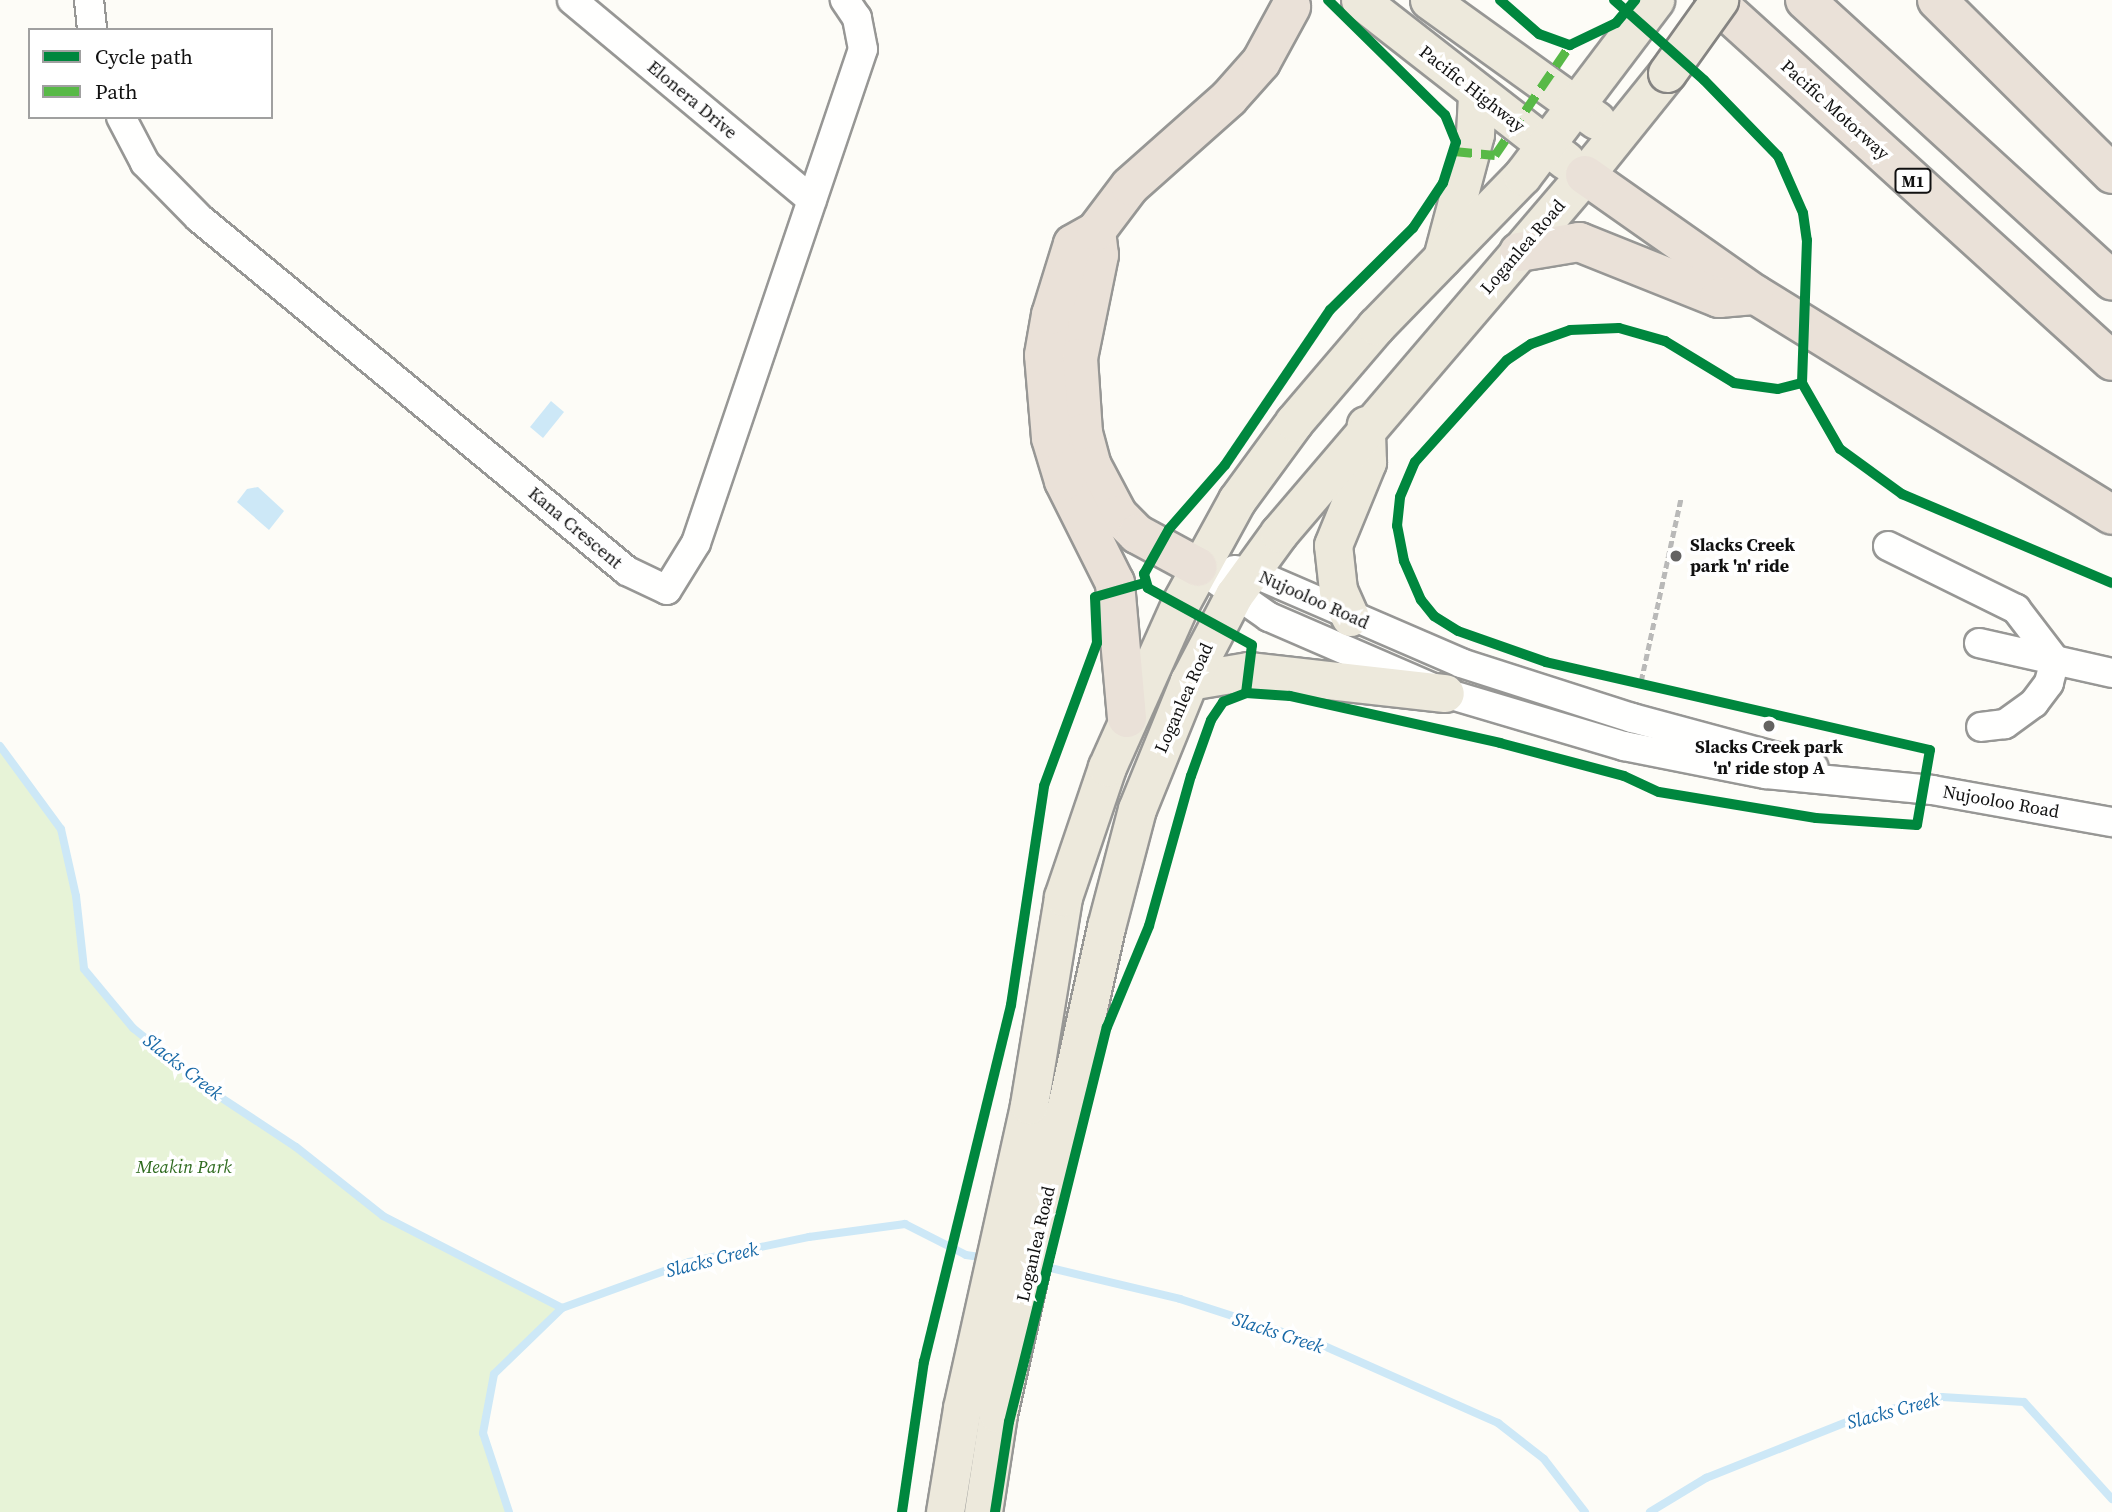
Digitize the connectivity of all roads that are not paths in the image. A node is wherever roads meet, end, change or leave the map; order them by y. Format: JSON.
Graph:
{"nodes":[{"id":1,"x":89,"y":0,"type":"edge"},
{"id":2,"x":572,"y":0,"type":"edge"},
{"id":3,"x":845,"y":0,"type":"edge"},
{"id":4,"x":1360,"y":0,"type":"edge"},
{"id":5,"x":1429,"y":0,"type":"edge"},
{"id":6,"x":1655,"y":0,"type":"edge"},
{"id":7,"x":1716,"y":0,"type":"edge"},
{"id":8,"x":1805,"y":0,"type":"edge"},
{"id":9,"x":1937,"y":0,"type":"edge"},
{"id":10,"x":1291,"y":7,"type":"dead end"},
{"id":11,"x":92,"y":28,"type":"edge"},
{"id":12,"x":1477,"y":96,"type":"junction"},
{"id":13,"x":1577,"y":105,"type":"junction"},
{"id":14,"x":122,"y":119,"type":"edge"},
{"id":15,"x":1617,"y":135,"type":"junction"},
{"id":16,"x":1545,"y":146,"type":"junction"},
{"id":17,"x":2112,"y":174,"type":"edge"},
{"id":18,"x":1586,"y":175,"type":"junction"},
{"id":19,"x":812,"y":200,"type":"junction"},
{"id":20,"x":1096,"y":231,"type":"junction"},
{"id":21,"x":1519,"y":252,"type":"junction"},
{"id":22,"x":1441,"y":259,"type":"junction"},
{"id":23,"x":2112,"y":280,"type":"edge"},
{"id":24,"x":1768,"y":302,"type":"junction"},
{"id":25,"x":2112,"y":361,"type":"edge"},
{"id":26,"x":1366,"y":425,"type":"junction"},
{"id":27,"x":2112,"y":515,"type":"edge"},
{"id":28,"x":1888,"y":546,"type":"dead end"},
{"id":29,"x":1198,"y":567,"type":"junction"},
{"id":30,"x":1243,"y":583,"type":"junction"},
{"id":31,"x":1350,"y":617,"type":"junction"},
{"id":32,"x":1979,"y":643,"type":"dead end"},
{"id":33,"x":2055,"y":660,"type":"junction"},
{"id":34,"x":2112,"y":673,"type":"edge"},
{"id":35,"x":1189,"y":681,"type":"junction"},
{"id":36,"x":1445,"y":693,"type":"junction"},
{"id":37,"x":1127,"y":718,"type":"junction"},
{"id":38,"x":1981,"y":727,"type":"dead end"},
{"id":39,"x":1849,"y":779,"type":"junction"},
{"id":40,"x":2112,"y":822,"type":"edge"},
{"id":41,"x":945,"y":1512,"type":"edge"},
{"id":42,"x":983,"y":1512,"type":"edge"}],
"edges":[{"from":1,"to":11,"type":"street"},
{"from":2,"to":19,"type":"street","name":"Elonera Drive"},
{"from":3,"to":19,"type":"street","name":"Kana Crescent"},
{"from":4,"to":12,"type":"main road","name":"Pacific Highway"},
{"from":5,"to":13,"type":"main road"},
{"from":6,"to":13,"type":"main road","name":"Loganlea Road"},
{"from":7,"to":15,"type":"main road","name":"Loganlea Road","bridge":true},
{"from":7,"to":25,"type":"highway","name":"Pacific Motorway","number":"M1"},
{"from":8,"to":23,"type":"highway"},
{"from":9,"to":17,"type":"highway"},
{"from":10,"to":20,"type":"highway"},
{"from":12,"to":16,"type":"main road","name":"Pacific Highway"},
{"from":12,"to":22,"type":"main road"},
{"from":13,"to":15,"type":"main road"},
{"from":13,"to":16,"type":"main road","name":"Loganlea Road"},
{"from":14,"to":19,"type":"street","name":"Kana Crescent"},
{"from":15,"to":18,"type":"main road","name":"Loganlea Road"},
{"from":16,"to":18,"type":"main road","name":"Pacific Highway"},
{"from":16,"to":22,"type":"main road","name":"Loganlea Road"},
{"from":18,"to":21,"type":"main road","name":"Loganlea Road"},
{"from":18,"to":24,"type":"highway"},
{"from":20,"to":29,"type":"highway"},
{"from":20,"to":37,"type":"highway"},
{"from":21,"to":24,"type":"highway"},
{"from":21,"to":26,"type":"main road","name":"Loganlea Road"},
{"from":22,"to":29,"type":"main road","name":"Loganlea Road"},
{"from":24,"to":27,"type":"highway"},
{"from":26,"to":30,"type":"main road","name":"Loganlea Road"},
{"from":26,"to":31,"type":"main road"},
{"from":28,"to":33,"type":"street"},
{"from":29,"to":30,"type":"street","name":"Nujooloo Road"},
{"from":29,"to":37,"type":"main road","name":"Loganlea Road"},
{"from":30,"to":31,"type":"street","name":"Nujooloo Road"},
{"from":30,"to":35,"type":"main road","name":"Loganlea Road"},
{"from":30,"to":36,"type":"street","name":"Nujooloo Road"},
{"from":31,"to":39,"type":"street","name":"Nujooloo Road"},
{"from":32,"to":33,"type":"street"},
{"from":33,"to":34,"type":"street"},
{"from":33,"to":38,"type":"street"},
{"from":35,"to":36,"type":"main road"},
{"from":35,"to":42,"type":"main road","name":"Loganlea Road"},
{"from":36,"to":39,"type":"street","name":"Nujooloo Road"},
{"from":37,"to":41,"type":"main road","name":"Loganlea Road"},
{"from":39,"to":40,"type":"street","name":"Nujooloo Road"}]}
